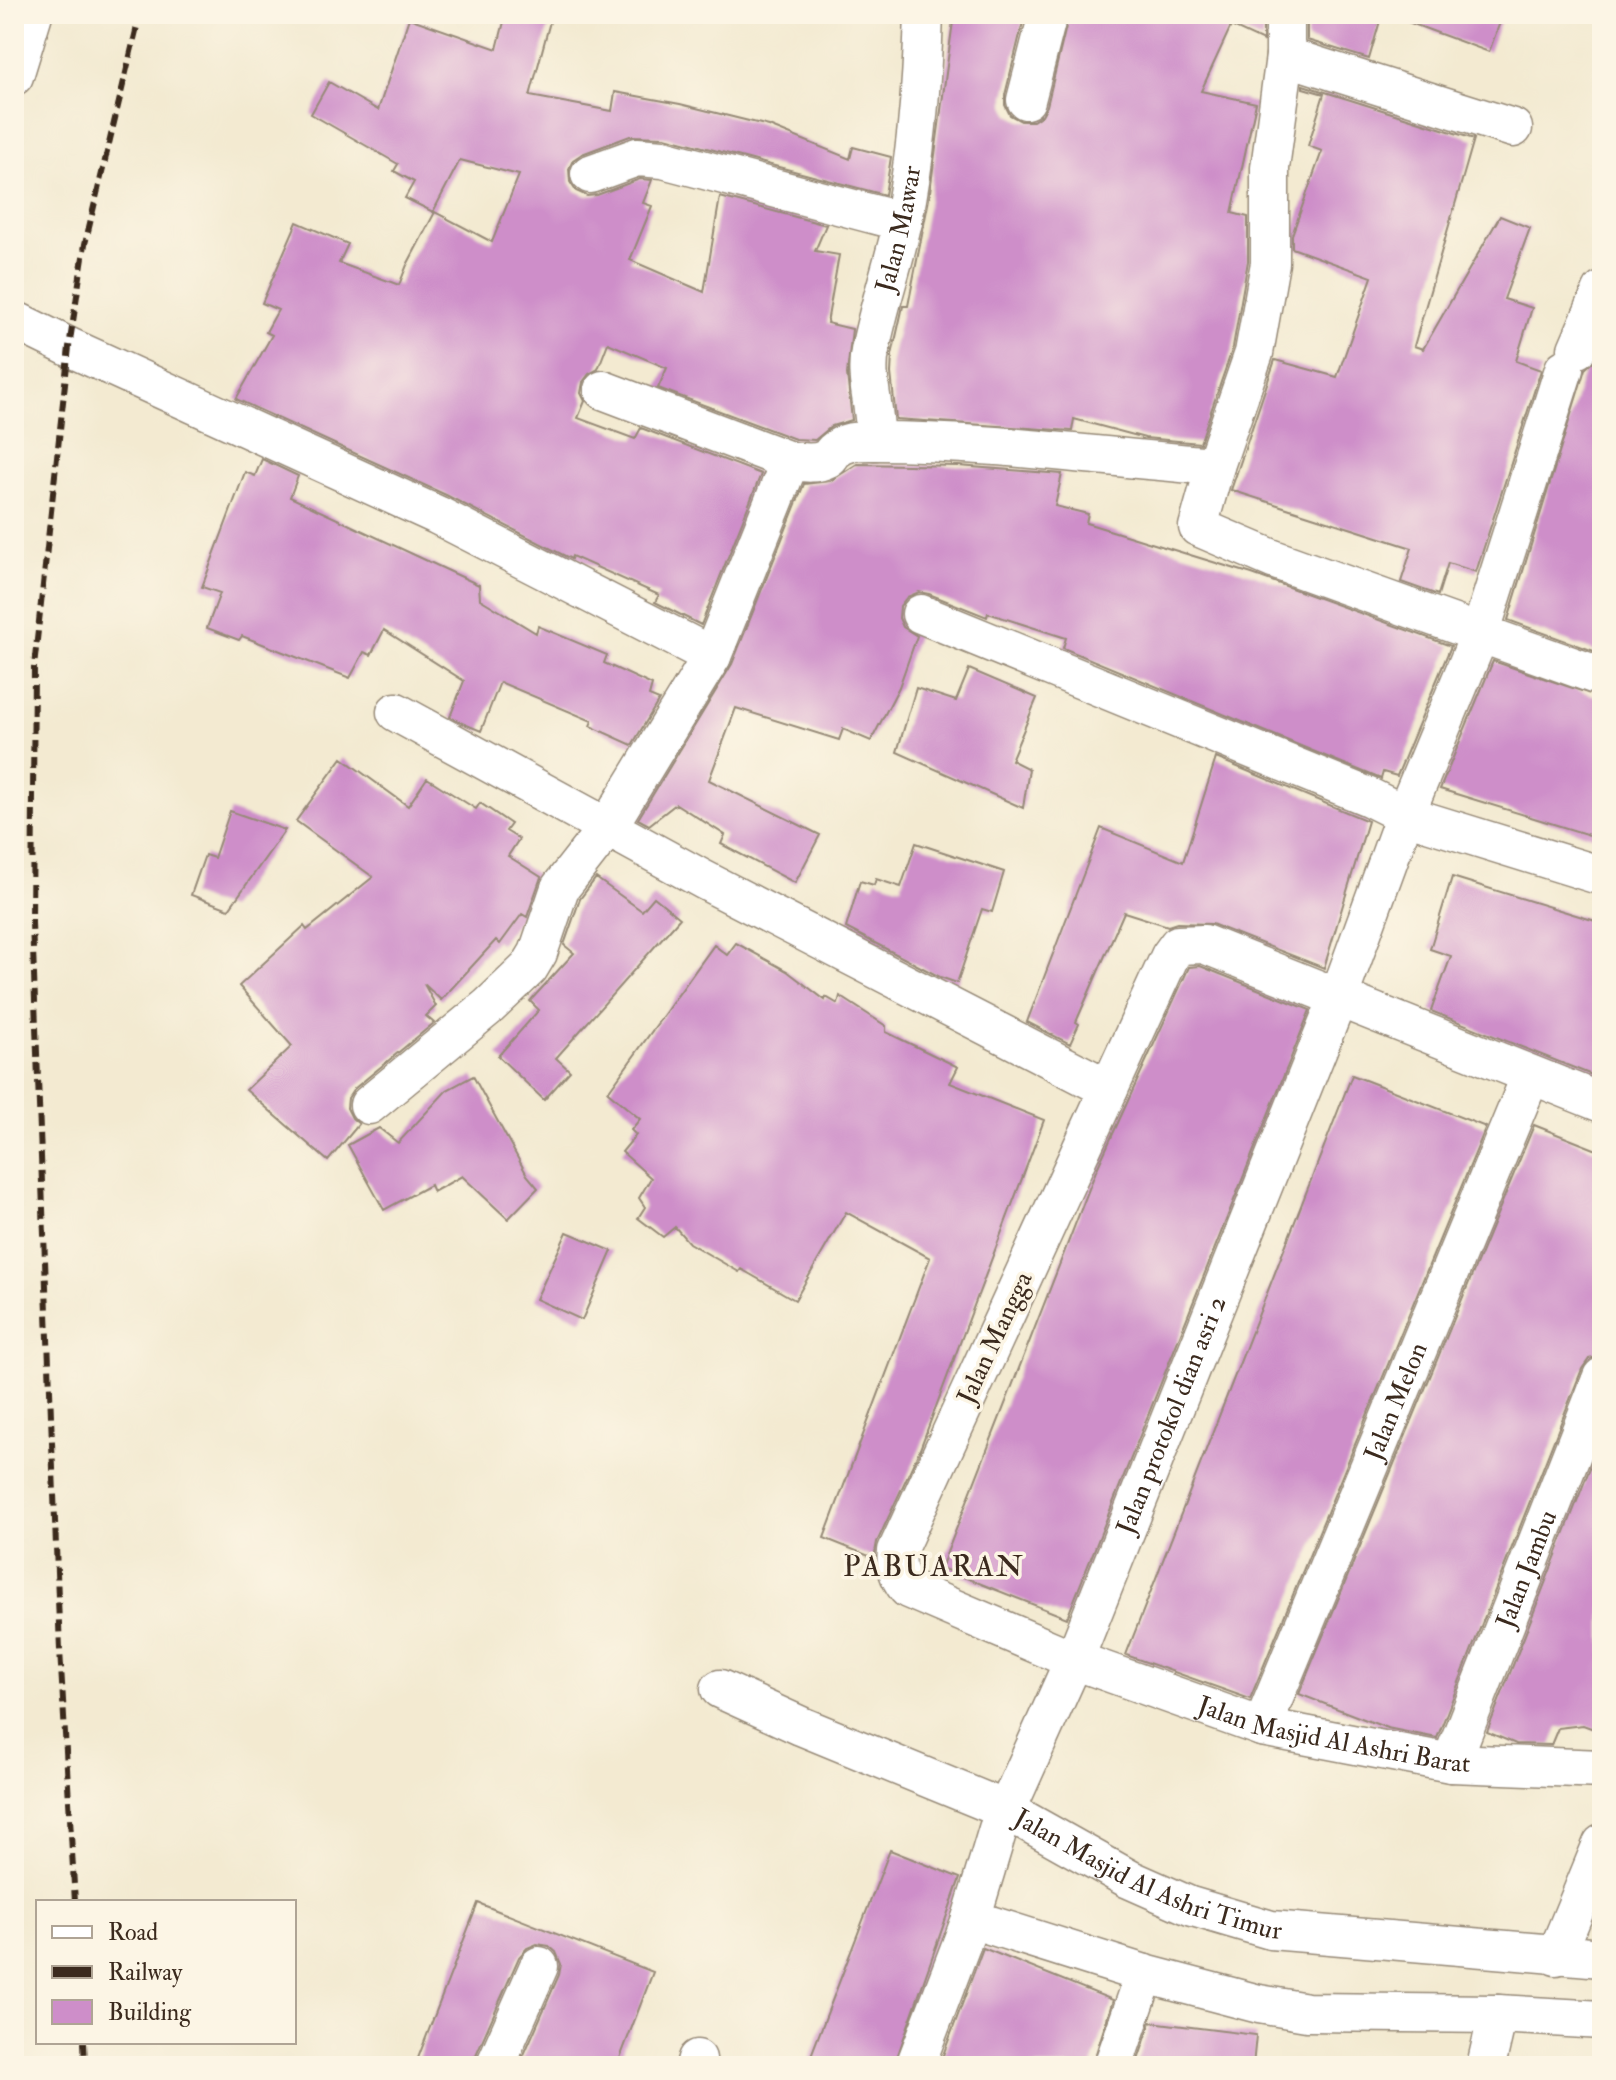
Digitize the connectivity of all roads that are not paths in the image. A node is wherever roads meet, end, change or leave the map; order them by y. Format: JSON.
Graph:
{"nodes":[{"id":1,"x":33,"y":14,"type":"edge"},
{"id":2,"x":924,"y":14,"type":"edge"},
{"id":3,"x":1048,"y":14,"type":"edge"},
{"id":4,"x":1285,"y":14,"type":"edge"},
{"id":5,"x":1285,"y":56,"type":"junction"},
{"id":6,"x":14,"y":76,"type":"edge"},
{"id":7,"x":1026,"y":100,"type":"dead end"},
{"id":8,"x":1513,"y":128,"type":"dead end"},
{"id":9,"x":590,"y":174,"type":"dead end"},
{"id":10,"x":903,"y":222,"type":"junction"},
{"id":11,"x":1602,"y":291,"type":"edge"},
{"id":12,"x":14,"y":320,"type":"edge"},
{"id":13,"x":603,"y":390,"type":"dead end"},
{"id":14,"x":875,"y":441,"type":"junction"},
{"id":15,"x":790,"y":461,"type":"junction"},
{"id":16,"x":1215,"y":466,"type":"junction"},
{"id":17,"x":921,"y":614,"type":"dead end"},
{"id":18,"x":1480,"y":634,"type":"junction"},
{"id":19,"x":712,"y":656,"type":"junction"},
{"id":20,"x":1602,"y":677,"type":"edge"},
{"id":21,"x":396,"y":712,"type":"dead end"},
{"id":22,"x":1405,"y":815,"type":"junction"},
{"id":23,"x":607,"y":828,"type":"junction"},
{"id":24,"x":1602,"y":876,"type":"edge"},
{"id":25,"x":1339,"y":996,"type":"junction"},
{"id":26,"x":1531,"y":1075,"type":"junction"},
{"id":27,"x":1109,"y":1089,"type":"junction"},
{"id":28,"x":1602,"y":1103,"type":"edge"},
{"id":29,"x":369,"y":1105,"type":"dead end"},
{"id":30,"x":1602,"y":1377,"type":"edge"},
{"id":31,"x":908,"y":1589,"type":"joint"},
{"id":32,"x":1074,"y":1660,"type":"junction"},
{"id":33,"x":720,"y":1689,"type":"dead end"},
{"id":34,"x":1262,"y":1727,"type":"junction"},
{"id":35,"x":1451,"y":1763,"type":"junction"},
{"id":36,"x":1602,"y":1769,"type":"edge"},
{"id":37,"x":1002,"y":1820,"type":"junction"},
{"id":38,"x":1602,"y":1844,"type":"edge"},
{"id":39,"x":971,"y":1919,"type":"junction"},
{"id":40,"x":1556,"y":1956,"type":"junction"},
{"id":41,"x":1602,"y":1958,"type":"edge"},
{"id":42,"x":539,"y":1966,"type":"dead end"},
{"id":43,"x":1145,"y":1974,"type":"junction"},
{"id":44,"x":1498,"y":2014,"type":"junction"},
{"id":45,"x":1602,"y":2020,"type":"edge"},
{"id":46,"x":495,"y":2066,"type":"edge"},
{"id":47,"x":915,"y":2066,"type":"edge"},
{"id":48,"x":1113,"y":2066,"type":"edge"},
{"id":49,"x":1486,"y":2066,"type":"edge"}],
"edges":[{"from":1,"to":6,"type":"street"},
{"from":2,"to":10,"type":"street","name":"Jalan Mawar"},
{"from":3,"to":7,"type":"street"},
{"from":4,"to":5,"type":"street"},
{"from":5,"to":8,"type":"street"},
{"from":5,"to":16,"type":"street"},
{"from":9,"to":10,"type":"street"},
{"from":10,"to":14,"type":"street","name":"Jalan Mawar"},
{"from":11,"to":18,"type":"street","name":"Jalan protokol dian asri 2"},
{"from":12,"to":19,"type":"street"},
{"from":13,"to":15,"type":"street"},
{"from":14,"to":15,"type":"street"},
{"from":14,"to":16,"type":"street"},
{"from":15,"to":19,"type":"street"},
{"from":16,"to":18,"type":"street"},
{"from":17,"to":22,"type":"street"},
{"from":18,"to":20,"type":"street"},
{"from":18,"to":22,"type":"street","name":"Jalan protokol dian asri 2"},
{"from":19,"to":23,"type":"street"},
{"from":21,"to":23,"type":"street"},
{"from":22,"to":24,"type":"street"},
{"from":22,"to":25,"type":"street","name":"Jalan protokol dian asri 2"},
{"from":23,"to":27,"type":"street"},
{"from":23,"to":29,"type":"street"},
{"from":25,"to":26,"type":"street"},
{"from":25,"to":27,"type":"street","name":"Jalan Mangga"},
{"from":25,"to":32,"type":"street","name":"Jalan protokol dian asri 2"},
{"from":26,"to":28,"type":"street"},
{"from":26,"to":34,"type":"street","name":"Jalan Melon"},
{"from":27,"to":31,"type":"street","name":"Jalan Mangga"},
{"from":30,"to":35,"type":"street","name":"Jalan Jambu"},
{"from":31,"to":32,"type":"street","name":"Jalan Masjid Al Ashri Barat"},
{"from":32,"to":34,"type":"street","name":"Jalan Masjid Al Ashri Barat"},
{"from":32,"to":37,"type":"street","name":"Jalan protokol dian asri 2"},
{"from":33,"to":37,"type":"street","name":"Jalan Masjid Al Ashri Timur"},
{"from":34,"to":35,"type":"street","name":"Jalan Masjid Al Ashri Barat"},
{"from":35,"to":36,"type":"street","name":"Jalan Masjid Al Ashri Barat"},
{"from":37,"to":39,"type":"street","name":"Jalan protokol dian asri 2"},
{"from":37,"to":40,"type":"street","name":"Jalan Masjid Al Ashri Timur"},
{"from":38,"to":40,"type":"street"},
{"from":39,"to":43,"type":"street"},
{"from":39,"to":47,"type":"street","name":"Jalan protokol dian asri 2"},
{"from":40,"to":41,"type":"street","name":"Jalan Masjid Al Ashri Timur"},
{"from":42,"to":46,"type":"street"},
{"from":43,"to":44,"type":"street"},
{"from":43,"to":48,"type":"street"},
{"from":44,"to":45,"type":"street"},
{"from":44,"to":49,"type":"street"}]}
